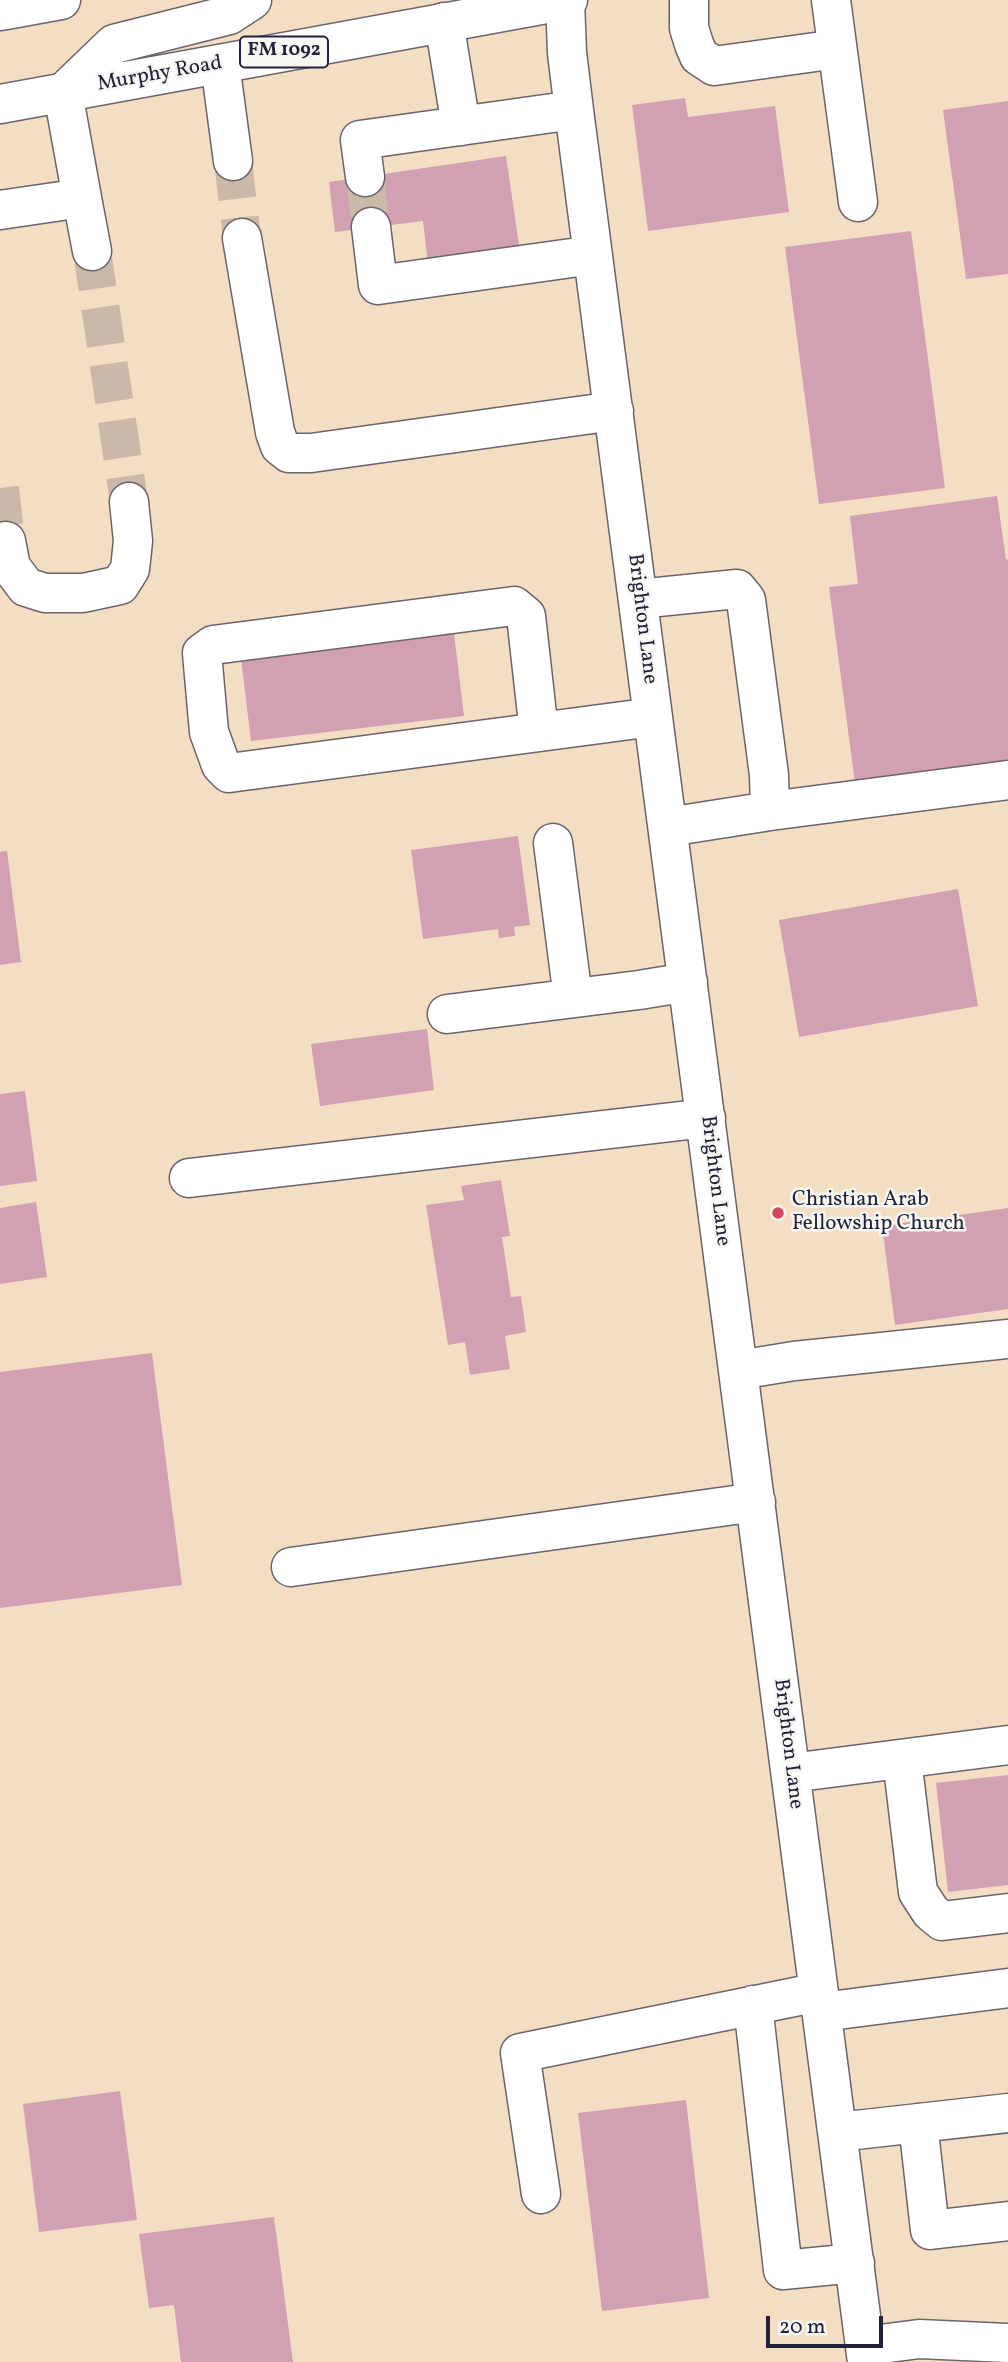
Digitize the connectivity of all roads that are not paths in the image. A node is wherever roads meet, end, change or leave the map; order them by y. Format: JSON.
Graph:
{"nodes":[{"id":1,"x":61,"y":0,"type":"edge"},
{"id":2,"x":252,"y":0,"type":"edge"},
{"id":3,"x":566,"y":0,"type":"edge"},
{"id":4,"x":689,"y":0,"type":"edge"},
{"id":5,"x":831,"y":0,"type":"edge"},
{"id":6,"x":0,"y":11,"type":"edge"},
{"id":7,"x":444,"y":22,"type":"junction"},
{"id":8,"x":837,"y":49,"type":"junction"},
{"id":9,"x":220,"y":64,"type":"junction"},
{"id":10,"x":63,"y":93,"type":"junction"},
{"id":11,"x":0,"y":104,"type":"edge"},
{"id":12,"x":574,"y":110,"type":"junction"},
{"id":13,"x":461,"y":126,"type":"junction"},
{"id":14,"x":233,"y":160,"type":"tunnel mouth"},
{"id":15,"x":365,"y":177,"type":"tunnel mouth"},
{"id":16,"x":82,"y":198,"type":"junction"},
{"id":17,"x":858,"y":202,"type":"dead end"},
{"id":18,"x":0,"y":210,"type":"edge"},
{"id":19,"x":371,"y":227,"type":"tunnel mouth"},
{"id":20,"x":242,"y":237,"type":"tunnel mouth"},
{"id":21,"x":92,"y":251,"type":"tunnel mouth"},
{"id":22,"x":593,"y":255,"type":"junction"},
{"id":23,"x":614,"y":411,"type":"junction"},
{"id":24,"x":129,"y":502,"type":"tunnel mouth"},
{"id":25,"x":6,"y":541,"type":"dead end"},
{"id":26,"x":638,"y":599,"type":"junction"},
{"id":27,"x":653,"y":717,"type":"junction"},
{"id":28,"x":539,"y":732,"type":"junction"},
{"id":29,"x":1008,"y":780,"type":"edge"},
{"id":30,"x":770,"y":811,"type":"junction"},
{"id":31,"x":668,"y":827,"type":"junction"},
{"id":32,"x":553,"y":843,"type":"dead end"},
{"id":33,"x":688,"y":982,"type":"junction"},
{"id":34,"x":573,"y":998,"type":"junction"},
{"id":35,"x":447,"y":1014,"type":"dead end"},
{"id":36,"x":706,"y":1118,"type":"junction"},
{"id":37,"x":189,"y":1178,"type":"dead end"},
{"id":38,"x":1008,"y":1339,"type":"edge"},
{"id":39,"x":738,"y":1370,"type":"junction"},
{"id":40,"x":756,"y":1502,"type":"junction"},
{"id":41,"x":291,"y":1567,"type":"dead end"},
{"id":42,"x":1008,"y":1745,"type":"edge"},
{"id":43,"x":902,"y":1759,"type":"junction"},
{"id":44,"x":791,"y":1773,"type":"junction"},
{"id":45,"x":1008,"y":1913,"type":"edge"},
{"id":46,"x":1008,"y":1988,"type":"edge"},
{"id":47,"x":820,"y":2002,"type":"junction"},
{"id":48,"x":753,"y":2005,"type":"junction"},
{"id":49,"x":1008,"y":2113,"type":"edge"},
{"id":50,"x":918,"y":2123,"type":"junction"},
{"id":51,"x":838,"y":2132,"type":"junction"},
{"id":52,"x":541,"y":2194,"type":"dead end"},
{"id":53,"x":1008,"y":2221,"type":"edge"},
{"id":54,"x":855,"y":2263,"type":"junction"},
{"id":55,"x":1008,"y":2343,"type":"edge"},
{"id":56,"x":866,"y":2354,"type":"edge"}],
"edges":[{"from":1,"to":6,"type":"street"},
{"from":2,"to":10,"type":"street"},
{"from":3,"to":7,"type":"street","name":"Murphy Road","number":"FM 1092"},
{"from":3,"to":12,"type":"street","name":"Brighton Lane"},
{"from":4,"to":8,"type":"street"},
{"from":5,"to":8,"type":"street"},
{"from":7,"to":9,"type":"street","name":"Murphy Road","number":"FM 1092"},
{"from":7,"to":13,"type":"street"},
{"from":8,"to":17,"type":"street"},
{"from":9,"to":10,"type":"street","name":"Murphy Road","number":"FM 1092"},
{"from":9,"to":14,"type":"street"},
{"from":10,"to":11,"type":"street","name":"Murphy Road","number":"FM 1092"},
{"from":10,"to":16,"type":"street"},
{"from":12,"to":13,"type":"street"},
{"from":12,"to":22,"type":"street","name":"Brighton Lane"},
{"from":13,"to":15,"type":"street"},
{"from":16,"to":18,"type":"street"},
{"from":16,"to":21,"type":"street"},
{"from":19,"to":22,"type":"street"},
{"from":20,"to":23,"type":"street"},
{"from":22,"to":23,"type":"street","name":"Brighton Lane"},
{"from":23,"to":26,"type":"street","name":"Brighton Lane"},
{"from":24,"to":25,"type":"street"},
{"from":26,"to":27,"type":"street","name":"Brighton Lane"},
{"from":26,"to":30,"type":"street"},
{"from":27,"to":28,"type":"street"},
{"from":27,"to":31,"type":"street","name":"Brighton Lane"},
{"from":28,"to":28,"type":"street"},
{"from":29,"to":30,"type":"street"},
{"from":30,"to":31,"type":"street"},
{"from":31,"to":33,"type":"street","name":"Brighton Lane"},
{"from":32,"to":34,"type":"street"},
{"from":33,"to":34,"type":"street"},
{"from":33,"to":36,"type":"street","name":"Brighton Lane"},
{"from":34,"to":35,"type":"street"},
{"from":36,"to":37,"type":"street"},
{"from":36,"to":39,"type":"street","name":"Brighton Lane"},
{"from":38,"to":39,"type":"street"},
{"from":39,"to":40,"type":"street","name":"Brighton Lane"},
{"from":40,"to":41,"type":"street"},
{"from":40,"to":44,"type":"street","name":"Brighton Lane"},
{"from":42,"to":43,"type":"street"},
{"from":43,"to":44,"type":"street"},
{"from":43,"to":45,"type":"street"},
{"from":44,"to":47,"type":"street","name":"Brighton Lane"},
{"from":46,"to":47,"type":"street"},
{"from":47,"to":48,"type":"street"},
{"from":47,"to":51,"type":"street","name":"Brighton Lane"},
{"from":48,"to":52,"type":"street"},
{"from":48,"to":54,"type":"street"},
{"from":49,"to":50,"type":"street"},
{"from":50,"to":51,"type":"street"},
{"from":50,"to":53,"type":"street"},
{"from":51,"to":54,"type":"street","name":"Brighton Lane"},
{"from":54,"to":56,"type":"street","name":"Brighton Lane"},
{"from":55,"to":56,"type":"street"}]}
